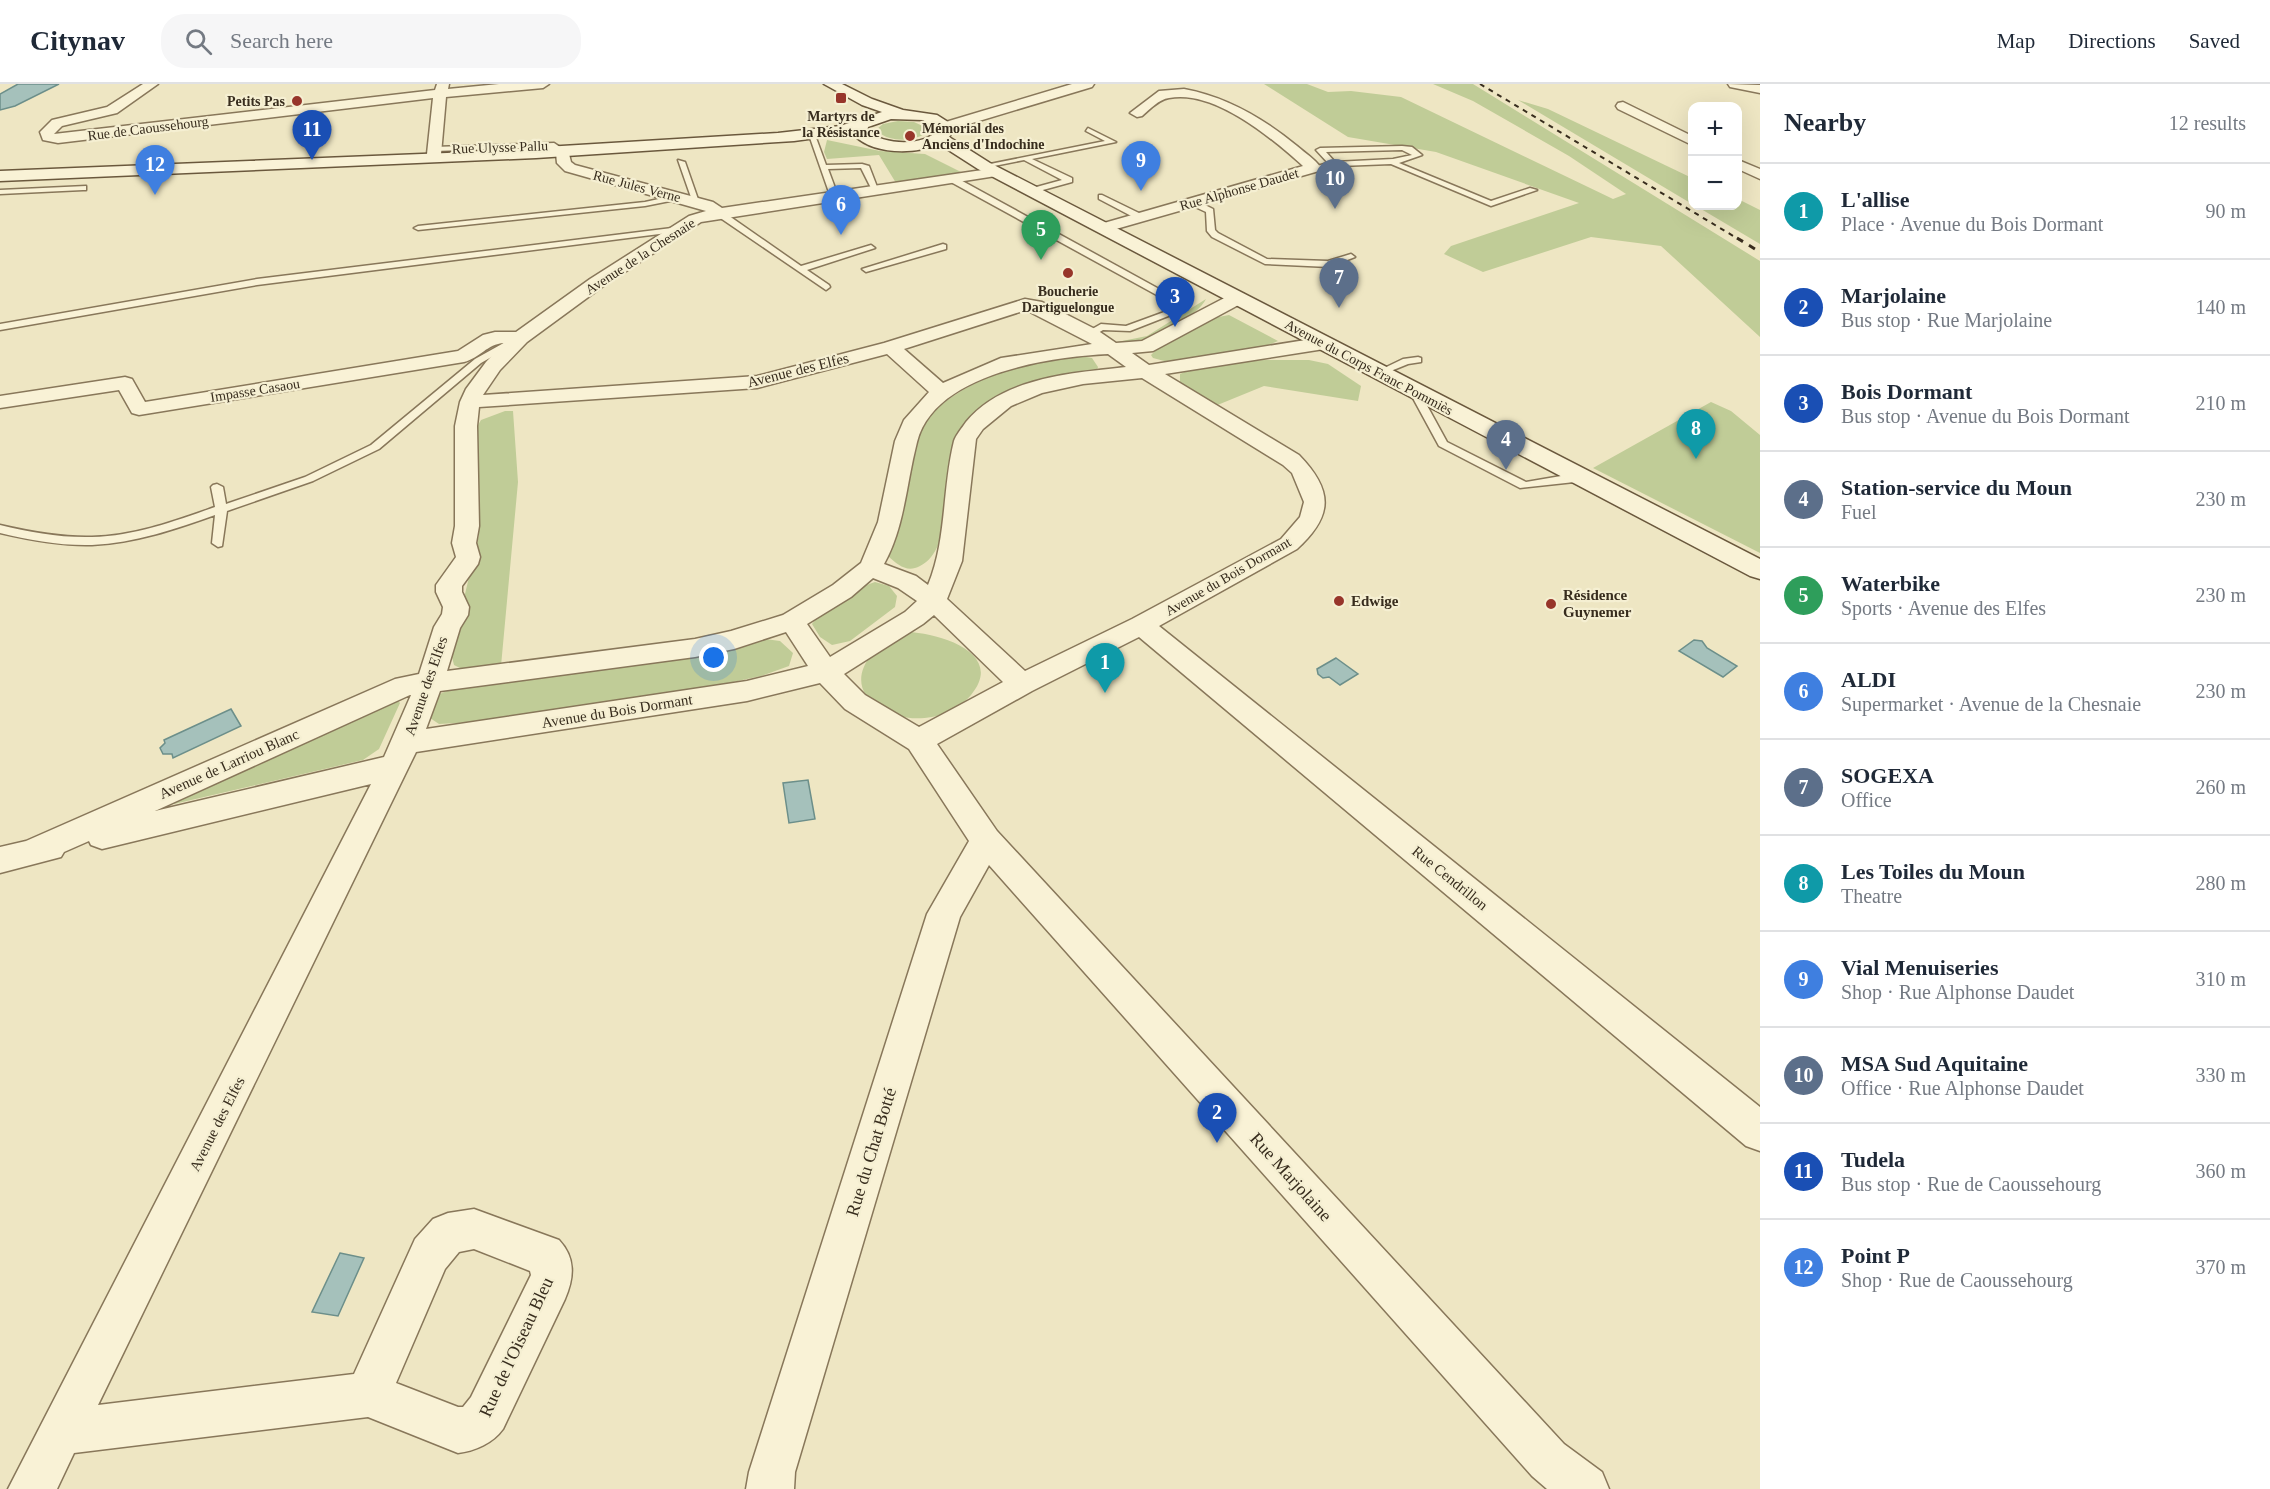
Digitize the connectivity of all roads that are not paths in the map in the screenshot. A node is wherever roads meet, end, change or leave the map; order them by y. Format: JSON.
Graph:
{"nodes":[{"id":1,"x":152,"y":84,"type":"edge"},
{"id":2,"x":543,"y":84,"type":"edge"},
{"id":3,"x":831,"y":84,"type":"edge"},
{"id":4,"x":1087,"y":84,"type":"edge"},
{"id":5,"x":1735,"y":84,"type":"edge"},
{"id":6,"x":442,"y":88,"type":"edge"},
{"id":7,"x":1200,"y":88,"type":"edge"},
{"id":8,"x":1760,"y":89,"type":"edge"},
{"id":9,"x":867,"y":102,"type":"junction"},
{"id":10,"x":1623,"y":106,"type":"dead end"},
{"id":11,"x":992,"y":111,"type":"junction"},
{"id":12,"x":1137,"y":113,"type":"dead end"},
{"id":13,"x":901,"y":114,"type":"junction"},
{"id":14,"x":929,"y":118,"type":"junction"},
{"id":15,"x":864,"y":128,"type":"junction"},
{"id":16,"x":1088,"y":130,"type":"dead end"},
{"id":17,"x":942,"y":132,"type":"junction"},
{"id":18,"x":815,"y":134,"type":"junction"},
{"id":19,"x":1688,"y":139,"type":"edge"},
{"id":20,"x":920,"y":145,"type":"junction"},
{"id":21,"x":434,"y":152,"type":"joint"},
{"id":22,"x":563,"y":153,"type":"junction"},
{"id":23,"x":1025,"y":158,"type":"junction"},
{"id":24,"x":681,"y":162,"type":"dead end"},
{"id":25,"x":1332,"y":163,"type":"junction"},
{"id":26,"x":1394,"y":163,"type":"junction"},
{"id":27,"x":1742,"y":166,"type":"edge"},
{"id":28,"x":824,"y":167,"type":"junction"},
{"id":29,"x":986,"y":167,"type":"junction"},
{"id":30,"x":1314,"y":168,"type":"junction"},
{"id":31,"x":1760,"y":175,"type":"edge"},
{"id":32,"x":0,"y":176,"type":"edge"},
{"id":33,"x":952,"y":178,"type":"junction"},
{"id":34,"x":83,"y":188,"type":"dead end"},
{"id":35,"x":876,"y":190,"type":"junction"},
{"id":36,"x":1032,"y":190,"type":"junction"},
{"id":37,"x":1533,"y":190,"type":"dead end"},
{"id":38,"x":0,"y":192,"type":"edge"},
{"id":39,"x":834,"y":196,"type":"junction"},
{"id":40,"x":1102,"y":196,"type":"dead end"},
{"id":41,"x":677,"y":197,"type":"junction"},
{"id":42,"x":1194,"y":202,"type":"junction"},
{"id":43,"x":697,"y":203,"type":"junction"},
{"id":44,"x":719,"y":213,"type":"junction"},
{"id":45,"x":1140,"y":217,"type":"junction"},
{"id":46,"x":418,"y":228,"type":"dead end"},
{"id":47,"x":1103,"y":228,"type":"junction"},
{"id":48,"x":680,"y":229,"type":"junction"},
{"id":49,"x":871,"y":248,"type":"dead end"},
{"id":50,"x":943,"y":248,"type":"dead end"},
{"id":51,"x":1351,"y":257,"type":"dead end"},
{"id":52,"x":800,"y":269,"type":"junction"},
{"id":53,"x":866,"y":269,"type":"dead end"},
{"id":54,"x":826,"y":287,"type":"dead end"},
{"id":55,"x":1238,"y":298,"type":"junction"},
{"id":56,"x":0,"y":327,"type":"edge"},
{"id":57,"x":1090,"y":334,"type":"junction"},
{"id":58,"x":520,"y":338,"type":"junction"},
{"id":59,"x":1324,"y":343,"type":"junction"},
{"id":60,"x":891,"y":347,"type":"junction"},
{"id":61,"x":1114,"y":349,"type":"junction"},
{"id":62,"x":1418,"y":360,"type":"dead end"},
{"id":63,"x":1145,"y":371,"type":"junction"},
{"id":64,"x":1381,"y":372,"type":"junction"},
{"id":65,"x":1413,"y":389,"type":"junction"},
{"id":66,"x":940,"y":392,"type":"junction"},
{"id":67,"x":0,"y":402,"type":"edge"},
{"id":68,"x":470,"y":402,"type":"junction"},
{"id":69,"x":1584,"y":478,"type":"junction"},
{"id":70,"x":217,"y":487,"type":"dead end"},
{"id":71,"x":221,"y":511,"type":"junction"},
{"id":72,"x":0,"y":529,"type":"edge"},
{"id":73,"x":219,"y":543,"type":"dead end"},
{"id":74,"x":870,"y":568,"type":"junction"},
{"id":75,"x":1760,"y":570,"type":"edge"},
{"id":76,"x":934,"y":601,"type":"junction"},
{"id":77,"x":792,"y":621,"type":"junction"},
{"id":78,"x":1141,"y":625,"type":"junction"},
{"id":79,"x":826,"y":672,"type":"junction"},
{"id":80,"x":430,"y":682,"type":"junction"},
{"id":81,"x":1023,"y":684,"type":"junction"},
{"id":82,"x":919,"y":741,"type":"junction"},
{"id":83,"x":401,"y":755,"type":"junction"},
{"id":84,"x":986,"y":840,"type":"junction"},
{"id":85,"x":9,"y":861,"type":"edge"},
{"id":86,"x":1760,"y":1132,"type":"edge"},
{"id":87,"x":368,"y":1395,"type":"junction"},
{"id":88,"x":62,"y":1432,"type":"junction"},
{"id":89,"x":1555,"y":1475,"type":"edge"},
{"id":90,"x":769,"y":1483,"type":"edge"},
{"id":91,"x":32,"y":1489,"type":"edge"},
{"id":92,"x":1585,"y":1489,"type":"edge"}],
"edges":[{"from":1,"to":6,"type":"street","name":"Rue de Caoussehourg"},
{"from":2,"to":6,"type":"street"},
{"from":3,"to":9,"type":"main road"},
{"from":4,"to":11,"type":"main road"},
{"from":5,"to":8,"type":"main road"},
{"from":6,"to":21,"type":"street","name":"Rue Ulysse Pallu"},
{"from":7,"to":12,"type":"street","name":"Rue Alphonse Daudet"},
{"from":7,"to":30,"type":"street","name":"Rue Alphonse Daudet"},
{"from":9,"to":13,"type":"main road"},
{"from":9,"to":15,"type":"main road"},
{"from":10,"to":19,"type":"street"},
{"from":11,"to":14,"type":"main road"},
{"from":11,"to":17,"type":"main road"},
{"from":13,"to":14,"type":"main road"},
{"from":13,"to":15,"type":"main road"},
{"from":14,"to":17,"type":"main road","name":"Avenue du Corps Franc Pommiès"},
{"from":15,"to":18,"type":"main road"},
{"from":15,"to":20,"type":"main road"},
{"from":16,"to":23,"type":"lane"},
{"from":17,"to":20,"type":"main road"},
{"from":17,"to":29,"type":"main road","name":"Avenue du Corps Franc Pommiès"},
{"from":18,"to":22,"type":"main road"},
{"from":18,"to":28,"type":"lane"},
{"from":20,"to":29,"type":"main road","name":"Avenue du Corps Franc Pommiès"},
{"from":21,"to":22,"type":"lane","name":"Rue Ulysse Pallu"},
{"from":22,"to":32,"type":"main road"},
{"from":22,"to":41,"type":"street","name":"Rue Jules Verne"},
{"from":23,"to":29,"type":"lane"},
{"from":23,"to":36,"type":"lane"},
{"from":24,"to":43,"type":"lane"},
{"from":25,"to":26,"type":"lane"},
{"from":25,"to":26,"type":"lane"},
{"from":25,"to":30,"type":"lane"},
{"from":26,"to":37,"type":"lane"},
{"from":27,"to":31,"type":"street"},
{"from":28,"to":35,"type":"lane"},
{"from":28,"to":39,"type":"lane"},
{"from":29,"to":33,"type":"street","name":"Avenue de la Chesnaie"},
{"from":29,"to":36,"type":"main road","name":"Avenue du Corps Franc Pommiès"},
{"from":30,"to":42,"type":"street","name":"Rue Alphonse Daudet"},
{"from":33,"to":35,"type":"street","name":"Avenue de la Chesnaie"},
{"from":33,"to":57,"type":"lane"},
{"from":34,"to":38,"type":"lane"},
{"from":35,"to":39,"type":"street","name":"Avenue de la Chesnaie"},
{"from":36,"to":47,"type":"main road","name":"Avenue du Corps Franc Pommiès"},
{"from":39,"to":44,"type":"street","name":"Avenue de la Chesnaie"},
{"from":40,"to":45,"type":"lane"},
{"from":41,"to":43,"type":"street","name":"Rue Jules Verne"},
{"from":41,"to":46,"type":"lane"},
{"from":42,"to":45,"type":"street","name":"Rue Alphonse Daudet"},
{"from":42,"to":51,"type":"lane"},
{"from":43,"to":44,"type":"street","name":"Rue Jules Verne"},
{"from":44,"to":48,"type":"street","name":"Avenue de la Chesnaie"},
{"from":44,"to":52,"type":"lane"},
{"from":45,"to":47,"type":"street","name":"Rue Alphonse Daudet"},
{"from":47,"to":55,"type":"main road","name":"Avenue du Corps Franc Pommiès"},
{"from":48,"to":56,"type":"lane"},
{"from":48,"to":58,"type":"street","name":"Avenue de la Chesnaie"},
{"from":49,"to":52,"type":"lane"},
{"from":50,"to":53,"type":"lane"},
{"from":52,"to":54,"type":"lane"},
{"from":55,"to":59,"type":"main road","name":"Avenue du Corps Franc Pommiès"},
{"from":55,"to":61,"type":"street"},
{"from":57,"to":60,"type":"street","name":"Avenue des Elfes"},
{"from":57,"to":61,"type":"street","name":"Avenue des Elfes"},
{"from":58,"to":67,"type":"street","name":"Impasse Casaou"},
{"from":58,"to":68,"type":"street","name":"Avenue de la Chesnaie"},
{"from":58,"to":71,"type":"lane"},
{"from":59,"to":63,"type":"street","name":"Avenue du Bois Dormant"},
{"from":59,"to":64,"type":"main road","name":"Avenue du Corps Franc Pommiès"},
{"from":60,"to":66,"type":"street"},
{"from":60,"to":68,"type":"street","name":"Avenue des Elfes"},
{"from":61,"to":63,"type":"street","name":"Avenue du Bois Dormant"},
{"from":61,"to":66,"type":"street"},
{"from":62,"to":64,"type":"lane"},
{"from":63,"to":76,"type":"street","name":"Avenue du Bois Dormant"},
{"from":63,"to":78,"type":"street","name":"Avenue du Bois Dormant"},
{"from":64,"to":65,"type":"main road","name":"Avenue du Corps Franc Pommiès"},
{"from":65,"to":69,"type":"main road","name":"Avenue du Corps Franc Pommiès"},
{"from":65,"to":69,"type":"lane"},
{"from":66,"to":74,"type":"street"},
{"from":68,"to":80,"type":"street","name":"Avenue des Elfes"},
{"from":69,"to":75,"type":"main road","name":"Avenue du Corps Franc Pommiès"},
{"from":70,"to":71,"type":"lane"},
{"from":71,"to":72,"type":"lane"},
{"from":71,"to":73,"type":"lane"},
{"from":74,"to":76,"type":"street"},
{"from":74,"to":77,"type":"street"},
{"from":76,"to":79,"type":"street","name":"Avenue du Bois Dormant"},
{"from":76,"to":81,"type":"street"},
{"from":77,"to":79,"type":"street"},
{"from":77,"to":80,"type":"street"},
{"from":78,"to":81,"type":"street","name":"Avenue du Bois Dormant"},
{"from":78,"to":86,"type":"street","name":"Rue Cendrillon"},
{"from":79,"to":82,"type":"street"},
{"from":79,"to":83,"type":"street","name":"Avenue du Bois Dormant"},
{"from":80,"to":83,"type":"street","name":"Avenue des Elfes"},
{"from":80,"to":85,"type":"street","name":"Avenue de Larriou Blanc"},
{"from":81,"to":82,"type":"street","name":"Avenue du Bois Dormant"},
{"from":82,"to":84,"type":"street","name":"Rue Marjolaine"},
{"from":83,"to":85,"type":"street","name":"Avenue de Larriou Blanc"},
{"from":83,"to":88,"type":"street","name":"Avenue des Elfes"},
{"from":84,"to":89,"type":"street","name":"Rue Marjolaine"},
{"from":84,"to":90,"type":"street","name":"Rue du Chat Botté"},
{"from":87,"to":87,"type":"street","name":"Rue de l'Oiseau Bleu"},
{"from":87,"to":88,"type":"street","name":"Rue de l'Oiseau Bleu"},
{"from":88,"to":91,"type":"street","name":"Avenue des Elfes"},
{"from":89,"to":92,"type":"street","name":"Rue Marjolaine"}]}
